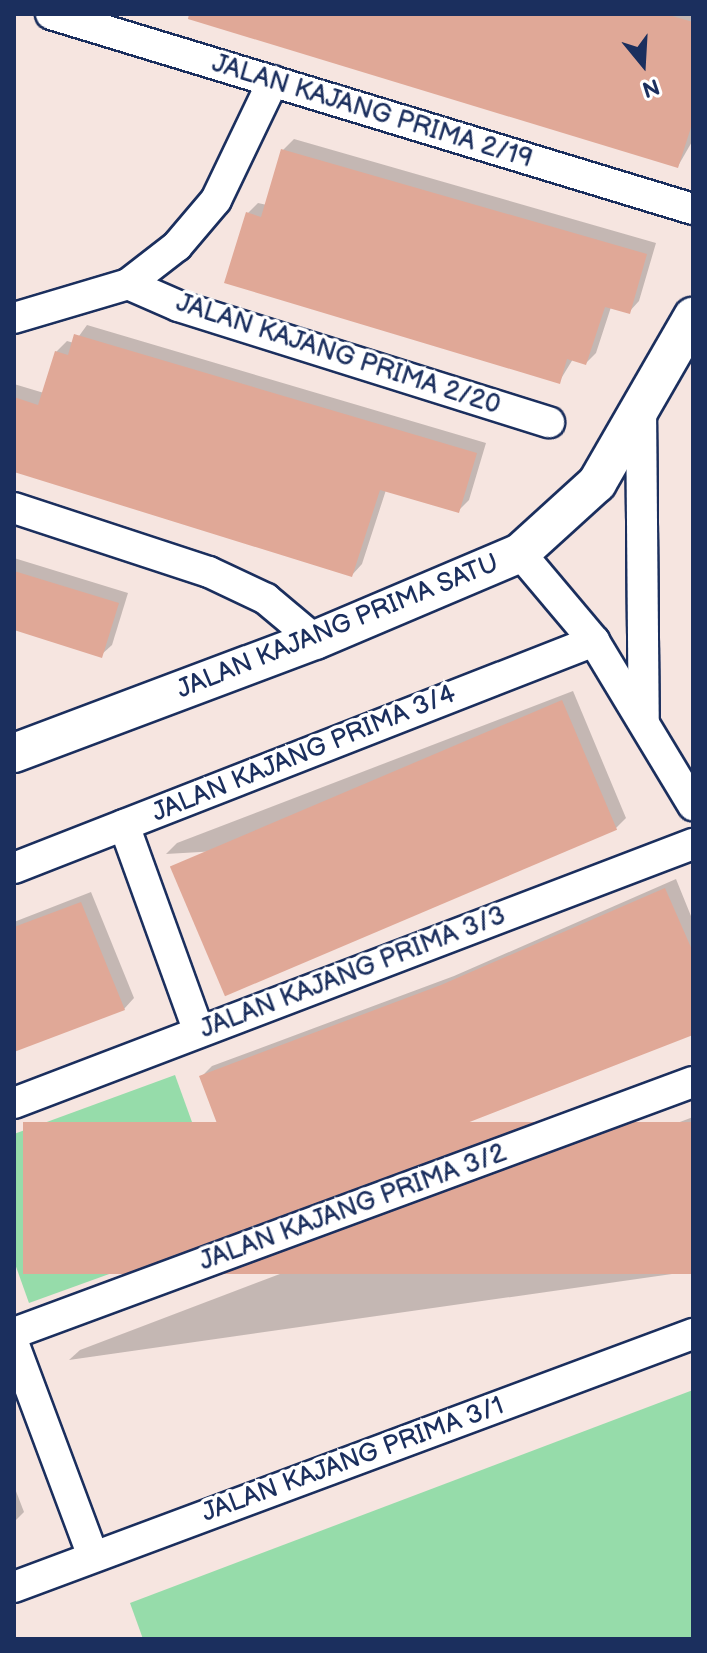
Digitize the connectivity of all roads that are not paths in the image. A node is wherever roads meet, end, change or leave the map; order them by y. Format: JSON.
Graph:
{"nodes":[{"id":1,"x":51,"y":14,"type":"edge"},
{"id":2,"x":273,"y":81,"type":"junction"},
{"id":3,"x":693,"y":209,"type":"edge"},
{"id":4,"x":128,"y":284,"type":"junction"},
{"id":5,"x":693,"y":317,"type":"edge"},
{"id":6,"x":14,"y":318,"type":"edge"},
{"id":7,"x":641,"y":407,"type":"junction"},
{"id":8,"x":549,"y":422,"type":"dead end"},
{"id":9,"x":14,"y":508,"type":"edge"},
{"id":10,"x":520,"y":553,"type":"junction"},
{"id":11,"x":315,"y":640,"type":"junction"},
{"id":12,"x":594,"y":641,"type":"junction"},
{"id":13,"x":644,"y":721,"type":"junction"},
{"id":14,"x":14,"y":753,"type":"edge"},
{"id":15,"x":693,"y":805,"type":"edge"},
{"id":16,"x":124,"y":825,"type":"junction"},
{"id":17,"x":693,"y":844,"type":"edge"},
{"id":18,"x":14,"y":868,"type":"edge"},
{"id":19,"x":199,"y":1032,"type":"junction"},
{"id":20,"x":693,"y":1082,"type":"edge"},
{"id":21,"x":14,"y":1103,"type":"edge"},
{"id":22,"x":14,"y":1333,"type":"edge"},
{"id":23,"x":693,"y":1334,"type":"edge"},
{"id":24,"x":14,"y":1345,"type":"edge"},
{"id":25,"x":93,"y":1556,"type":"junction"},
{"id":26,"x":14,"y":1587,"type":"edge"}],
"edges":[{"from":1,"to":2,"type":"street","name":"JALAN KAJANG PRIMA 2/19"},
{"from":2,"to":3,"type":"street","name":"JALAN KAJANG PRIMA 2/19"},
{"from":2,"to":4,"type":"street"},
{"from":4,"to":6,"type":"street"},
{"from":4,"to":8,"type":"street","name":"JALAN KAJANG PRIMA 2/20"},
{"from":5,"to":7,"type":"street","name":"JALAN KAJANG PRIMA SATU"},
{"from":7,"to":10,"type":"street","name":"JALAN KAJANG PRIMA SATU"},
{"from":7,"to":13,"type":"street"},
{"from":9,"to":11,"type":"street"},
{"from":10,"to":11,"type":"street","name":"JALAN KAJANG PRIMA SATU"},
{"from":10,"to":12,"type":"street"},
{"from":11,"to":14,"type":"street","name":"JALAN KAJANG PRIMA SATU"},
{"from":12,"to":13,"type":"street"},
{"from":12,"to":16,"type":"street","name":"JALAN KAJANG PRIMA 3/4"},
{"from":13,"to":15,"type":"street"},
{"from":16,"to":18,"type":"street","name":"JALAN KAJANG PRIMA 3/4"},
{"from":16,"to":19,"type":"street"},
{"from":17,"to":19,"type":"street","name":"JALAN KAJANG PRIMA 3/3"},
{"from":19,"to":21,"type":"street","name":"JALAN KAJANG PRIMA 3/3"},
{"from":20,"to":22,"type":"street","name":"JALAN KAJANG PRIMA 3/2"},
{"from":23,"to":25,"type":"street","name":"JALAN KAJANG PRIMA 3/1"},
{"from":24,"to":25,"type":"street"},
{"from":25,"to":26,"type":"street","name":"JALAN KAJANG PRIMA 3/1"}]}
